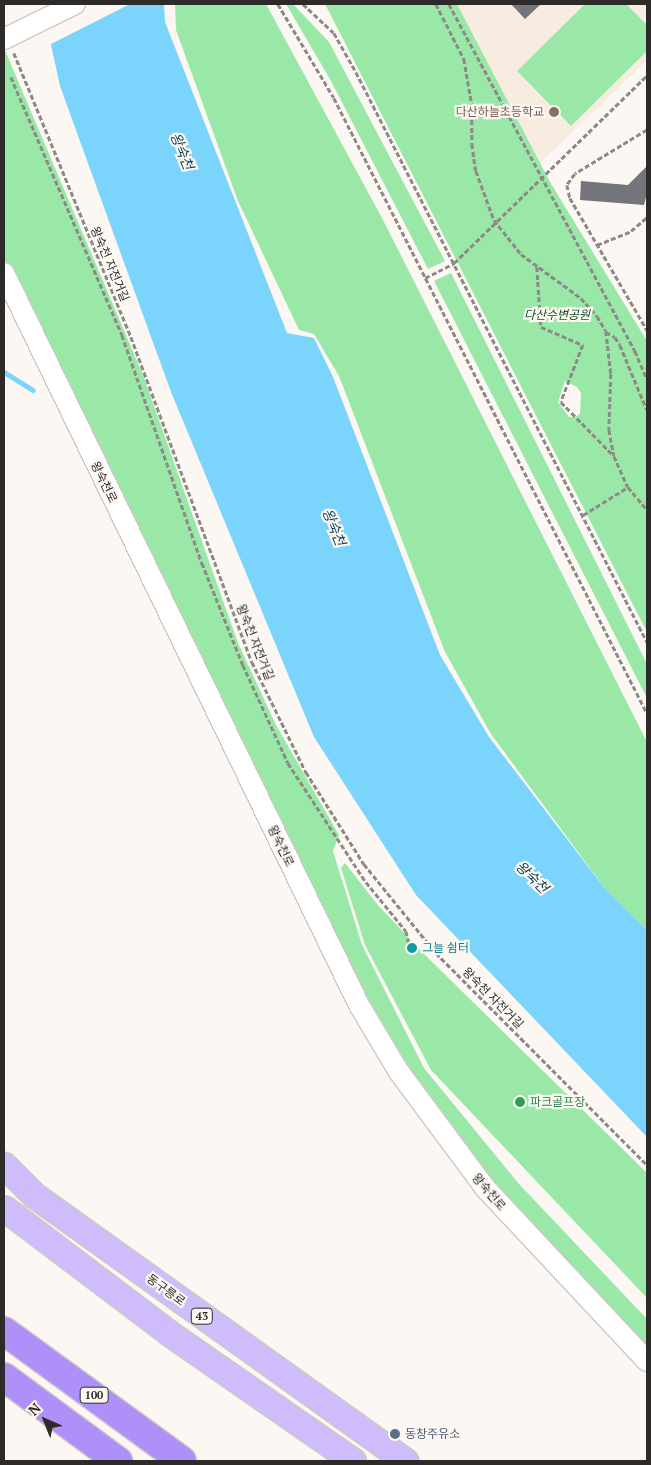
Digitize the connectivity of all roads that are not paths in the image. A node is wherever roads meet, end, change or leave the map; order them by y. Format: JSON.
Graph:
{"nodes":[{"id":1,"x":75,"y":4,"type":"edge"},
{"id":2,"x":8,"y":43,"type":"edge"},
{"id":3,"x":4,"y":273,"type":"edge"},
{"id":4,"x":4,"y":1165,"type":"edge"},
{"id":5,"x":4,"y":1208,"type":"edge"},
{"id":6,"x":8,"y":1334,"type":"edge"},
{"id":7,"x":647,"y":1361,"type":"edge"},
{"id":8,"x":4,"y":1377,"type":"edge"},
{"id":9,"x":118,"y":1461,"type":"edge"},
{"id":10,"x":182,"y":1461,"type":"edge"},
{"id":11,"x":353,"y":1461,"type":"edge"},
{"id":12,"x":406,"y":1461,"type":"edge"}],
"edges":[{"from":1,"to":2,"type":"street","bridge":true},
{"from":3,"to":7,"type":"street","name":"왕숙천로"},
{"from":4,"to":12,"type":"main road","name":"동구릉로","number":"43"},
{"from":5,"to":11,"type":"main road"},
{"from":6,"to":10,"type":"highway","number":"100"},
{"from":8,"to":9,"type":"highway"}]}
